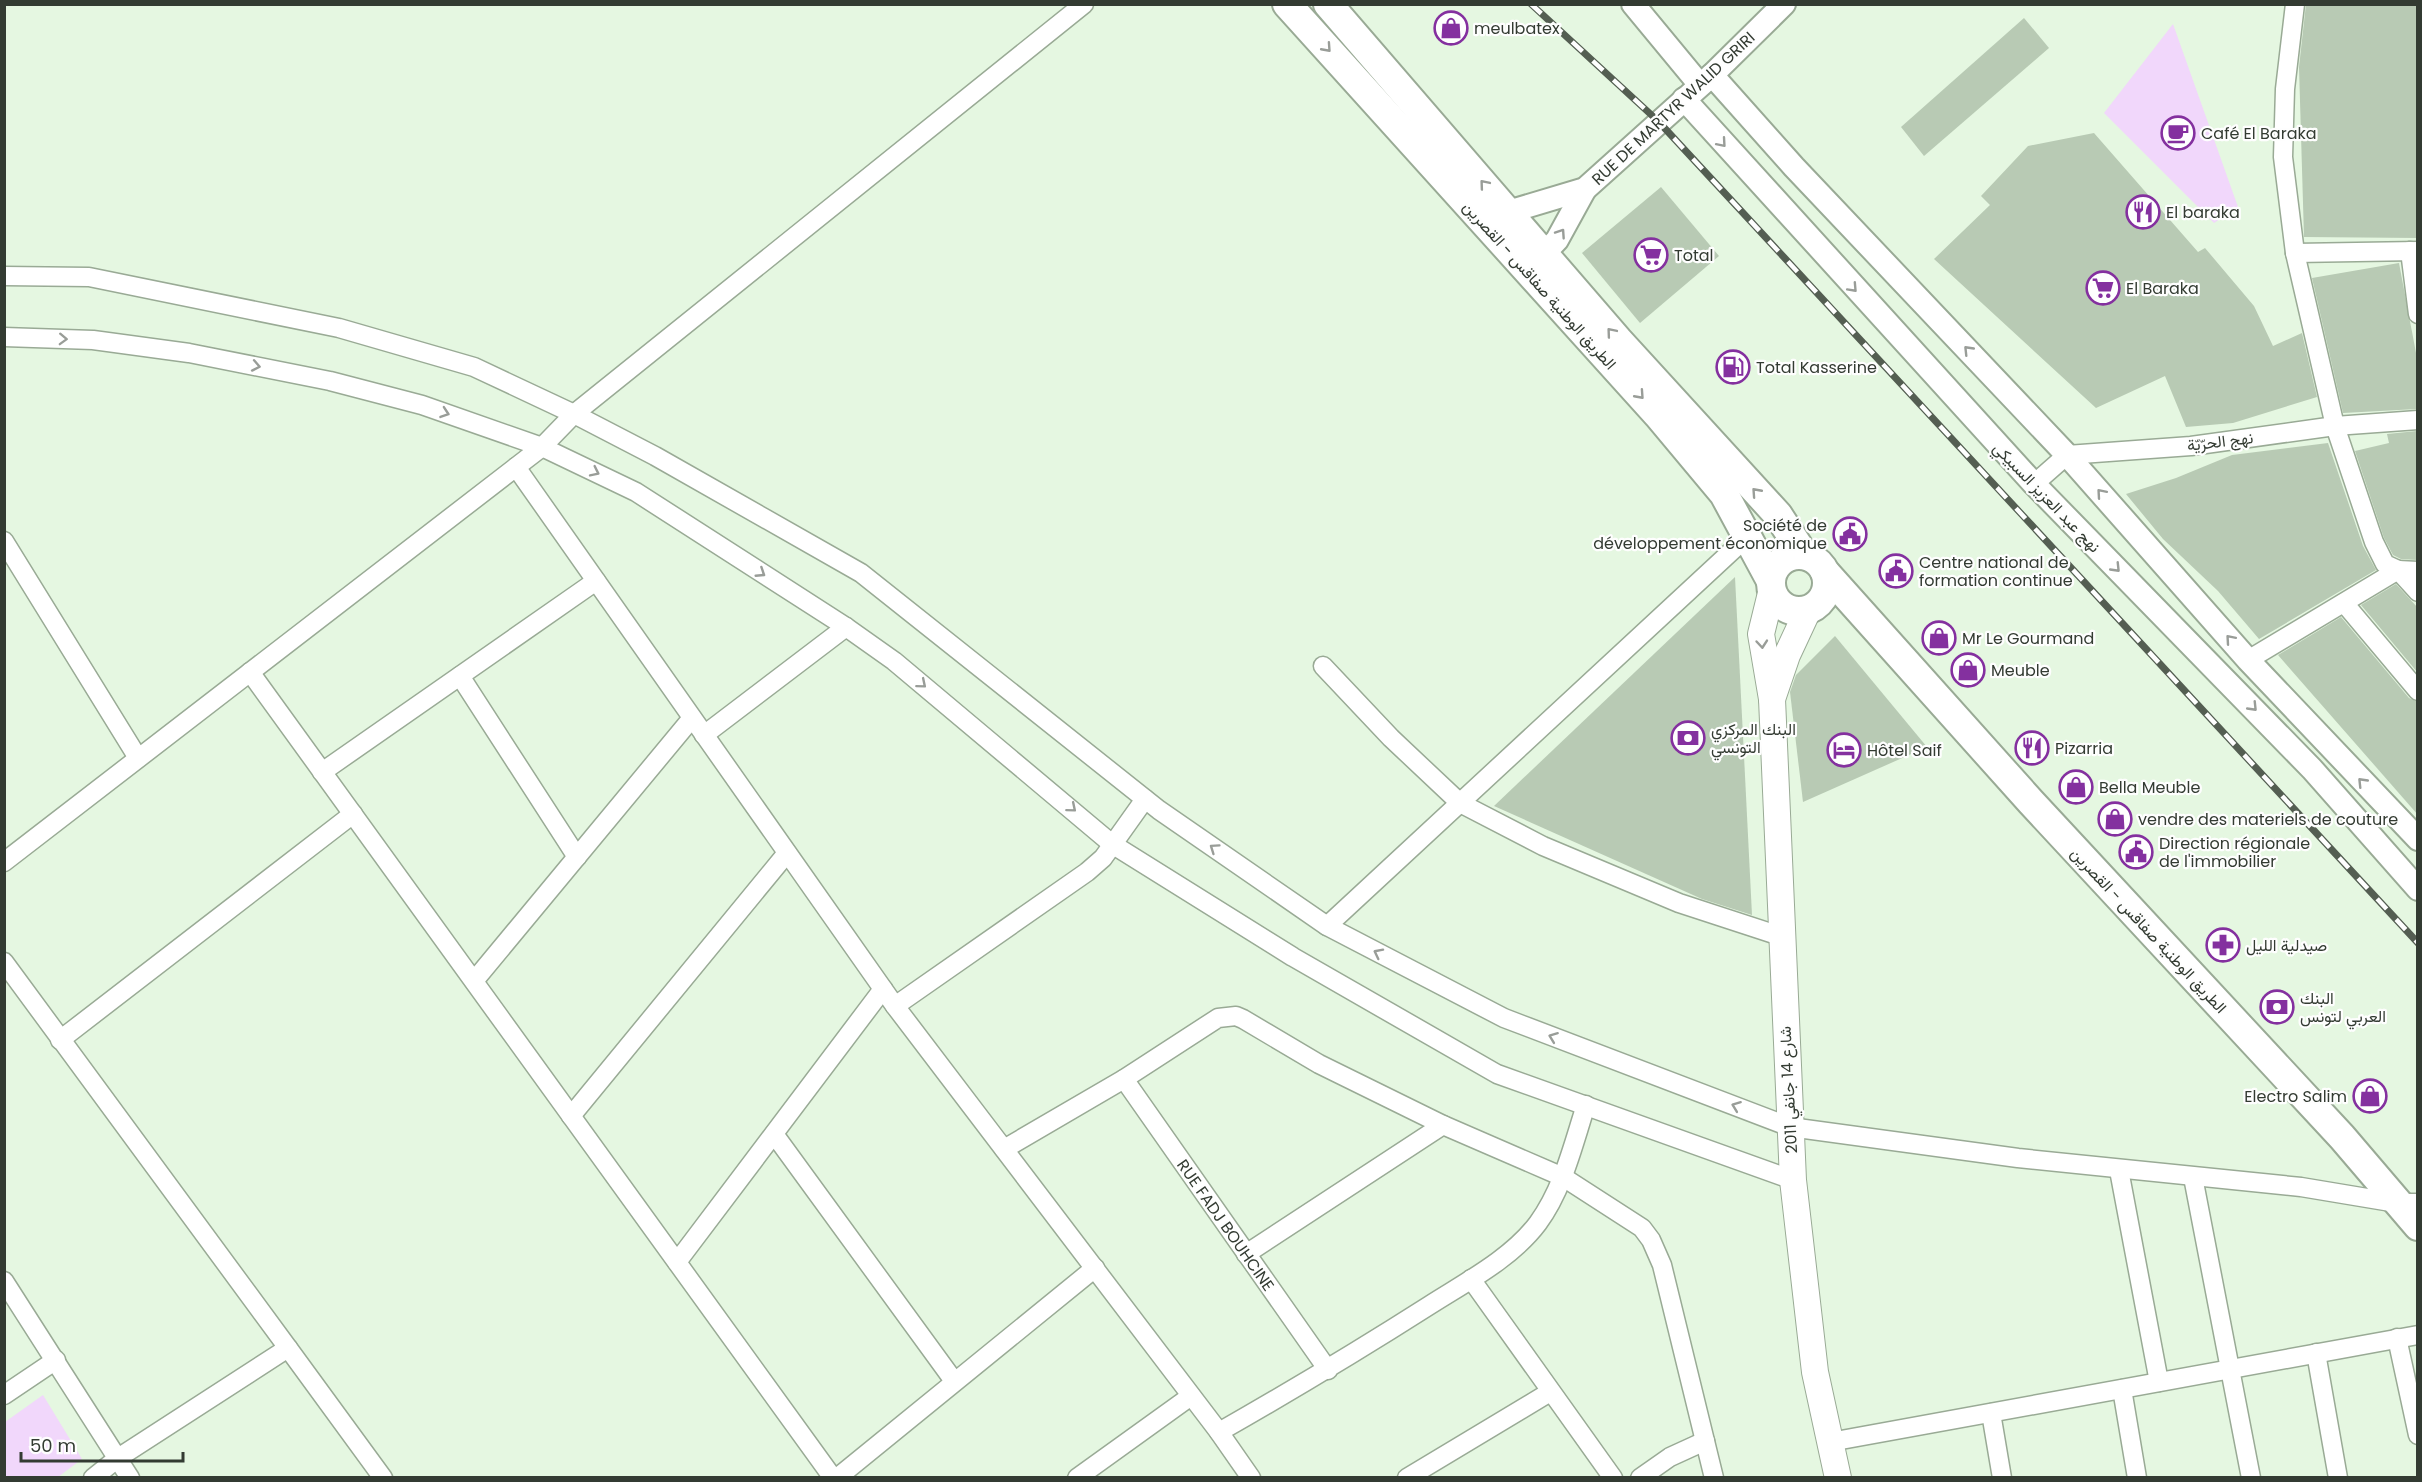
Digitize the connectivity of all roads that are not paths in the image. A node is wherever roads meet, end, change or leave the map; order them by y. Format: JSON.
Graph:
{"nodes":[{"id":1,"x":1084,"y":4,"type":"edge"},
{"id":2,"x":1287,"y":4,"type":"edge"},
{"id":3,"x":1328,"y":4,"type":"edge"},
{"id":4,"x":1633,"y":4,"type":"edge"},
{"id":5,"x":1784,"y":4,"type":"edge"},
{"id":6,"x":2295,"y":4,"type":"edge"},
{"id":7,"x":1699,"y":86,"type":"junction"},
{"id":8,"x":1585,"y":189,"type":"junction"},
{"id":9,"x":1499,"y":220,"type":"junction"},
{"id":10,"x":2414,"y":251,"type":"edge"},
{"id":11,"x":2295,"y":253,"type":"junction"},
{"id":12,"x":1536,"y":262,"type":"junction"},
{"id":13,"x":4,"y":276,"type":"edge"},
{"id":14,"x":2418,"y":314,"type":"edge"},
{"id":15,"x":4,"y":337,"type":"edge"},
{"id":16,"x":574,"y":414,"type":"junction"},
{"id":17,"x":2418,"y":420,"type":"edge"},
{"id":18,"x":2335,"y":426,"type":"junction"},
{"id":19,"x":542,"y":447,"type":"junction"},
{"id":20,"x":2067,"y":455,"type":"junction"},
{"id":21,"x":516,"y":467,"type":"junction"},
{"id":22,"x":2034,"y":484,"type":"junction"},
{"id":23,"x":1748,"y":536,"type":"junction"},
{"id":24,"x":4,"y":541,"type":"edge"},
{"id":25,"x":1815,"y":564,"type":"junction"},
{"id":26,"x":2398,"y":570,"type":"junction"},
{"id":27,"x":2418,"y":571,"type":"edge"},
{"id":28,"x":596,"y":581,"type":"junction"},
{"id":29,"x":1771,"y":585,"type":"junction"},
{"id":30,"x":2418,"y":592,"type":"edge"},
{"id":31,"x":2344,"y":603,"type":"junction"},
{"id":32,"x":1812,"y":608,"type":"junction"},
{"id":33,"x":846,"y":627,"type":"junction"},
{"id":34,"x":1880,"y":635,"type":"junction"},
{"id":35,"x":2248,"y":660,"type":"junction"},
{"id":36,"x":1323,"y":666,"type":"dead end"},
{"id":37,"x":250,"y":672,"type":"junction"},
{"id":38,"x":460,"y":676,"type":"junction"},
{"id":39,"x":2418,"y":691,"type":"edge"},
{"id":40,"x":1772,"y":699,"type":"junction"},
{"id":41,"x":692,"y":718,"type":"junction"},
{"id":42,"x":704,"y":735,"type":"junction"},
{"id":43,"x":138,"y":759,"type":"junction"},
{"id":44,"x":322,"y":772,"type":"junction"},
{"id":45,"x":1145,"y":799,"type":"junction"},
{"id":46,"x":1460,"y":803,"type":"junction"},
{"id":47,"x":353,"y":814,"type":"junction"},
{"id":48,"x":2418,"y":839,"type":"edge"},
{"id":49,"x":1112,"y":844,"type":"junction"},
{"id":50,"x":787,"y":853,"type":"junction"},
{"id":51,"x":7,"y":854,"type":"edge"},
{"id":52,"x":577,"y":857,"type":"junction"},
{"id":53,"x":2418,"y":889,"type":"edge"},
{"id":54,"x":1327,"y":927,"type":"junction"},
{"id":55,"x":1780,"y":936,"type":"junction"},
{"id":56,"x":4,"y":962,"type":"edge"},
{"id":57,"x":474,"y":981,"type":"junction"},
{"id":58,"x":883,"y":989,"type":"junction"},
{"id":59,"x":895,"y":1006,"type":"junction"},
{"id":60,"x":60,"y":1040,"type":"junction"},
{"id":61,"x":1124,"y":1080,"type":"junction"},
{"id":62,"x":1586,"y":1105,"type":"junction"},
{"id":63,"x":571,"y":1116,"type":"junction"},
{"id":64,"x":1443,"y":1125,"type":"junction"},
{"id":65,"x":1790,"y":1127,"type":"junction"},
{"id":66,"x":774,"y":1134,"type":"junction"},
{"id":67,"x":1004,"y":1149,"type":"junction"},
{"id":68,"x":2119,"y":1170,"type":"junction"},
{"id":69,"x":1563,"y":1177,"type":"junction"},
{"id":70,"x":2193,"y":1177,"type":"junction"},
{"id":71,"x":1793,"y":1180,"type":"junction"},
{"id":72,"x":2407,"y":1203,"type":"edge"},
{"id":73,"x":2418,"y":1226,"type":"edge"},
{"id":74,"x":1246,"y":1254,"type":"junction"},
{"id":75,"x":677,"y":1262,"type":"junction"},
{"id":76,"x":1095,"y":1268,"type":"junction"},
{"id":77,"x":1471,"y":1279,"type":"junction"},
{"id":78,"x":4,"y":1281,"type":"edge"},
{"id":79,"x":2418,"y":1335,"type":"edge"},
{"id":80,"x":2397,"y":1338,"type":"junction"},
{"id":81,"x":288,"y":1348,"type":"junction"},
{"id":82,"x":2316,"y":1353,"type":"junction"},
{"id":83,"x":56,"y":1360,"type":"junction"},
{"id":84,"x":2230,"y":1369,"type":"junction"},
{"id":85,"x":1328,"y":1370,"type":"junction"},
{"id":86,"x":954,"y":1381,"type":"junction"},
{"id":87,"x":2158,"y":1382,"type":"junction"},
{"id":88,"x":2122,"y":1389,"type":"junction"},
{"id":89,"x":1550,"y":1392,"type":"junction"},
{"id":90,"x":4,"y":1395,"type":"edge"},
{"id":91,"x":1191,"y":1396,"type":"junction"},
{"id":92,"x":1991,"y":1413,"type":"junction"},
{"id":93,"x":1219,"y":1432,"type":"junction"},
{"id":94,"x":2418,"y":1435,"type":"edge"},
{"id":95,"x":1705,"y":1441,"type":"junction"},
{"id":96,"x":1830,"y":1442,"type":"junction"},
{"id":97,"x":118,"y":1458,"type":"junction"},
{"id":98,"x":1436,"y":1470,"type":"edge"},
{"id":99,"x":93,"y":1478,"type":"edge"},
{"id":100,"x":130,"y":1478,"type":"edge"},
{"id":101,"x":383,"y":1478,"type":"edge"},
{"id":102,"x":835,"y":1478,"type":"edge"},
{"id":103,"x":1077,"y":1478,"type":"edge"},
{"id":104,"x":1251,"y":1478,"type":"edge"},
{"id":105,"x":1407,"y":1478,"type":"edge"},
{"id":106,"x":1613,"y":1478,"type":"edge"},
{"id":107,"x":1640,"y":1478,"type":"edge"},
{"id":108,"x":1714,"y":1478,"type":"edge"},
{"id":109,"x":1838,"y":1478,"type":"edge"},
{"id":110,"x":2002,"y":1478,"type":"edge"},
{"id":111,"x":2137,"y":1478,"type":"edge"},
{"id":112,"x":2251,"y":1478,"type":"edge"},
{"id":113,"x":2338,"y":1478,"type":"edge"}],
"edges":[{"from":1,"to":16,"type":"street"},
{"from":2,"to":9,"type":"main road","name":"الطريق الوطنية صفاقس - القصرين","one_way":true},
{"from":9,"to":3,"type":"main road","name":"الطريق الوطنية صفاقس - القصرين","one_way":true},
{"from":4,"to":7,"type":"street","name":"نهج عبد العزيز السبيكي"},
{"from":5,"to":7,"type":"street","name":"RUE DE MARTYR WALID GRIRI"},
{"from":6,"to":11,"type":"street"},
{"from":7,"to":8,"type":"street","name":"RUE DE MARTYR WALID GRIRI"},
{"from":20,"to":7,"type":"street","name":"نهج عبد العزيز السبيكي","one_way":true},
{"from":7,"to":22,"type":"street","name":"نهج عبد العزيز السبيكي","one_way":true},
{"from":8,"to":9,"type":"street","name":"RUE DE MARTYR WALID GRIRI"},
{"from":12,"to":8,"type":"street","one_way":true},
{"from":9,"to":12,"type":"main road","name":"الطريق الوطنية صفاقس - القصرين"},
{"from":10,"to":11,"type":"street"},
{"from":10,"to":14,"type":"street"},
{"from":11,"to":18,"type":"street"},
{"from":12,"to":23,"type":"main road","name":"الطريق الوطنية صفاقس - القصرين","one_way":true},
{"from":25,"to":12,"type":"main road","name":"الطريق الوطنية صفاقس - القصرين","one_way":true},
{"from":13,"to":16,"type":"street"},
{"from":15,"to":19,"type":"street","one_way":true},
{"from":16,"to":19,"type":"street"},
{"from":16,"to":45,"type":"street"},
{"from":17,"to":18,"type":"street","name":"نهج الحرّيّة"},
{"from":18,"to":20,"type":"street","name":"نهج الحرّيّة"},
{"from":18,"to":26,"type":"street"},
{"from":19,"to":21,"type":"street"},
{"from":19,"to":33,"type":"street","one_way":true},
{"from":20,"to":22,"type":"street"},
{"from":35,"to":20,"type":"street","name":"نهج عبد العزيز السبيكي","one_way":true},
{"from":21,"to":28,"type":"street"},
{"from":21,"to":37,"type":"street"},
{"from":22,"to":53,"type":"street","name":"نهج عبد العزيز السبيكي","one_way":true},
{"from":23,"to":29,"type":"main road","name":"الطريق الوطنية صفاقس - القصرين"},
{"from":23,"to":46,"type":"street"},
{"from":24,"to":43,"type":"street"},
{"from":25,"to":29,"type":"main road"},
{"from":25,"to":32,"type":"main road"},
{"from":25,"to":34,"type":"main road","name":"الطريق الوطنية صفاقس - القصرين"},
{"from":26,"to":27,"type":"street"},
{"from":26,"to":30,"type":"street"},
{"from":26,"to":31,"type":"street"},
{"from":28,"to":38,"type":"street"},
{"from":28,"to":41,"type":"street"},
{"from":29,"to":32,"type":"main road"},
{"from":29,"to":40,"type":"main road","name":"شارع 14 جانفي 2011","one_way":true},
{"from":31,"to":35,"type":"street"},
{"from":31,"to":39,"type":"street"},
{"from":32,"to":34,"type":"main road","name":"الطريق الوطنية صفاقس - القصرين"},
{"from":32,"to":40,"type":"main road","name":"شارع 14 جانفي 2011"},
{"from":33,"to":42,"type":"street"},
{"from":33,"to":49,"type":"street","one_way":true},
{"from":34,"to":72,"type":"main road","name":"الطريق الوطنية صفاقس - القصرين"},
{"from":48,"to":35,"type":"street","name":"نهج عبد العزيز السبيكي","one_way":true},
{"from":36,"to":46,"type":"street"},
{"from":37,"to":43,"type":"street"},
{"from":37,"to":44,"type":"street"},
{"from":38,"to":44,"type":"street"},
{"from":38,"to":52,"type":"street"},
{"from":40,"to":55,"type":"main road","name":"شارع 14 جانفي 2011"},
{"from":41,"to":42,"type":"street"},
{"from":41,"to":52,"type":"street"},
{"from":42,"to":50,"type":"street"},
{"from":43,"to":51,"type":"street"},
{"from":44,"to":47,"type":"street"},
{"from":45,"to":49,"type":"street"},
{"from":54,"to":45,"type":"street","one_way":true},
{"from":46,"to":54,"type":"street"},
{"from":46,"to":55,"type":"street"},
{"from":47,"to":57,"type":"street"},
{"from":47,"to":60,"type":"street"},
{"from":49,"to":59,"type":"street"},
{"from":49,"to":62,"type":"street"},
{"from":50,"to":58,"type":"street"},
{"from":50,"to":63,"type":"street"},
{"from":52,"to":57,"type":"street"},
{"from":65,"to":54,"type":"street","one_way":true},
{"from":55,"to":65,"type":"main road","name":"شارع 14 جانفي 2011"},
{"from":56,"to":60,"type":"street"},
{"from":57,"to":63,"type":"street"},
{"from":58,"to":59,"type":"street"},
{"from":58,"to":66,"type":"street"},
{"from":59,"to":67,"type":"street"},
{"from":60,"to":81,"type":"street"},
{"from":61,"to":64,"type":"street"},
{"from":61,"to":67,"type":"street"},
{"from":61,"to":74,"type":"street","name":"RUE FADJ BOUHCINE"},
{"from":62,"to":69,"type":"street"},
{"from":62,"to":71,"type":"street"},
{"from":63,"to":75,"type":"street"},
{"from":64,"to":69,"type":"street"},
{"from":64,"to":74,"type":"street"},
{"from":65,"to":68,"type":"street"},
{"from":65,"to":71,"type":"main road","name":"شارع 14 جانفي 2011"},
{"from":66,"to":75,"type":"street"},
{"from":66,"to":86,"type":"street"},
{"from":67,"to":76,"type":"street"},
{"from":68,"to":70,"type":"street"},
{"from":68,"to":87,"type":"street"},
{"from":69,"to":77,"type":"street"},
{"from":69,"to":95,"type":"street"},
{"from":70,"to":72,"type":"street"},
{"from":70,"to":84,"type":"street"},
{"from":71,"to":96,"type":"main road","name":"شارع 14 جانفي 2011"},
{"from":72,"to":73,"type":"main road","name":"الطريق الوطنية صفاقس - القصرين"},
{"from":74,"to":85,"type":"street","name":"RUE FADJ BOUHCINE"},
{"from":75,"to":102,"type":"street"},
{"from":76,"to":86,"type":"street"},
{"from":76,"to":91,"type":"street"},
{"from":77,"to":85,"type":"street"},
{"from":77,"to":89,"type":"street"},
{"from":78,"to":83,"type":"street"},
{"from":79,"to":80,"type":"street"},
{"from":80,"to":82,"type":"street"},
{"from":80,"to":94,"type":"street"},
{"from":81,"to":97,"type":"street"},
{"from":81,"to":101,"type":"street"},
{"from":82,"to":84,"type":"street"},
{"from":82,"to":113,"type":"street"},
{"from":83,"to":90,"type":"street"},
{"from":83,"to":97,"type":"street"},
{"from":84,"to":87,"type":"street"},
{"from":84,"to":112,"type":"street"},
{"from":85,"to":93,"type":"street"},
{"from":86,"to":102,"type":"street"},
{"from":87,"to":88,"type":"street"},
{"from":88,"to":92,"type":"street"},
{"from":88,"to":111,"type":"street"},
{"from":89,"to":98,"type":"street"},
{"from":89,"to":106,"type":"street"},
{"from":91,"to":93,"type":"street"},
{"from":91,"to":103,"type":"street"},
{"from":92,"to":96,"type":"street"},
{"from":92,"to":110,"type":"street"},
{"from":93,"to":104,"type":"street"},
{"from":95,"to":107,"type":"street"},
{"from":95,"to":108,"type":"street"},
{"from":96,"to":109,"type":"main road","name":"شارع 14 جانفي 2011"},
{"from":97,"to":99,"type":"street"},
{"from":97,"to":100,"type":"street"},
{"from":98,"to":105,"type":"street"}]}
